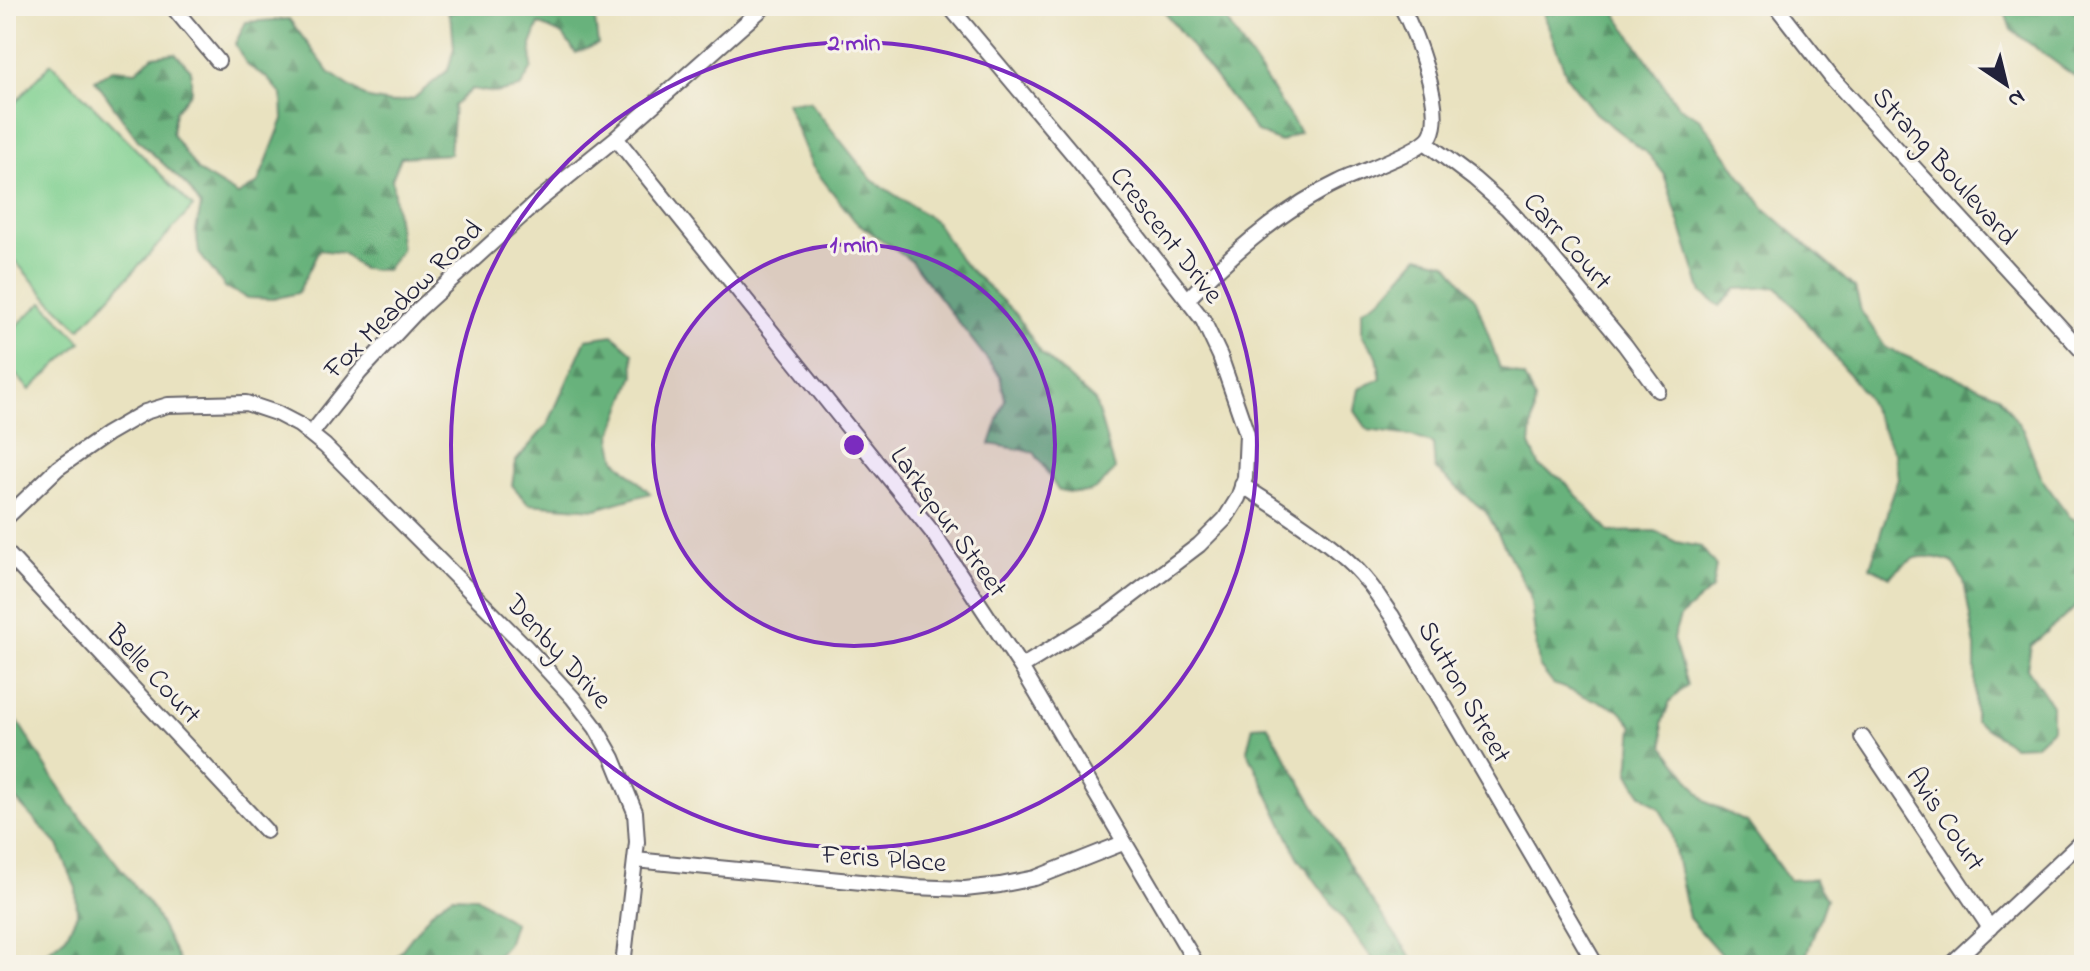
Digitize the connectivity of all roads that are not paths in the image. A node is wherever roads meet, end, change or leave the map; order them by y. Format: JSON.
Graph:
{"nodes":[{"id":1,"x":172,"y":6,"type":"edge"},
{"id":2,"x":765,"y":6,"type":"edge"},
{"id":3,"x":949,"y":6,"type":"edge"},
{"id":4,"x":1401,"y":6,"type":"edge"},
{"id":5,"x":1776,"y":6,"type":"edge"},
{"id":6,"x":218,"y":61,"type":"dead end"},
{"id":7,"x":616,"y":138,"type":"junction"},
{"id":8,"x":1425,"y":142,"type":"junction"},
{"id":9,"x":1188,"y":299,"type":"junction"},
{"id":10,"x":2084,"y":353,"type":"edge"},
{"id":11,"x":1658,"y":390,"type":"dead end"},
{"id":12,"x":311,"y":434,"type":"junction"},
{"id":13,"x":1242,"y":485,"type":"junction"},
{"id":14,"x":6,"y":518,"type":"edge"},
{"id":15,"x":6,"y":552,"type":"edge"},
{"id":16,"x":1021,"y":667,"type":"junction"},
{"id":17,"x":1862,"y":737,"type":"dead end"},
{"id":18,"x":266,"y":831,"type":"dead end"},
{"id":19,"x":2084,"y":839,"type":"edge"},
{"id":20,"x":1123,"y":843,"type":"junction"},
{"id":21,"x":635,"y":860,"type":"junction"},
{"id":22,"x":1990,"y":928,"type":"junction"},
{"id":23,"x":623,"y":965,"type":"edge"},
{"id":24,"x":1197,"y":965,"type":"edge"},
{"id":25,"x":1596,"y":965,"type":"edge"},
{"id":26,"x":1950,"y":965,"type":"edge"}],
"edges":[{"from":1,"to":6,"type":"street"},
{"from":2,"to":7,"type":"street","name":"Fox Meadow Road"},
{"from":3,"to":9,"type":"street","name":"Crescent Drive"},
{"from":4,"to":8,"type":"street"},
{"from":5,"to":10,"type":"street","name":"Strang Boulevard"},
{"from":7,"to":12,"type":"street","name":"Fox Meadow Road"},
{"from":7,"to":16,"type":"street","name":"Larkspur Street"},
{"from":8,"to":9,"type":"street"},
{"from":8,"to":11,"type":"street","name":"Carr Court"},
{"from":9,"to":13,"type":"street","name":"Crescent Drive"},
{"from":12,"to":14,"type":"street"},
{"from":12,"to":21,"type":"street","name":"Denby Drive"},
{"from":13,"to":16,"type":"street","name":"Crescent Drive"},
{"from":13,"to":25,"type":"street","name":"Sutton Street"},
{"from":15,"to":18,"type":"street","name":"Belle Court"},
{"from":16,"to":20,"type":"street","name":"Larkspur Street"},
{"from":17,"to":22,"type":"street","name":"Avis Court"},
{"from":19,"to":22,"type":"street"},
{"from":20,"to":21,"type":"street","name":"Feris Place"},
{"from":20,"to":24,"type":"street","name":"Larkspur Street"},
{"from":21,"to":23,"type":"street","name":"Denby Drive"},
{"from":22,"to":26,"type":"street"}]}
